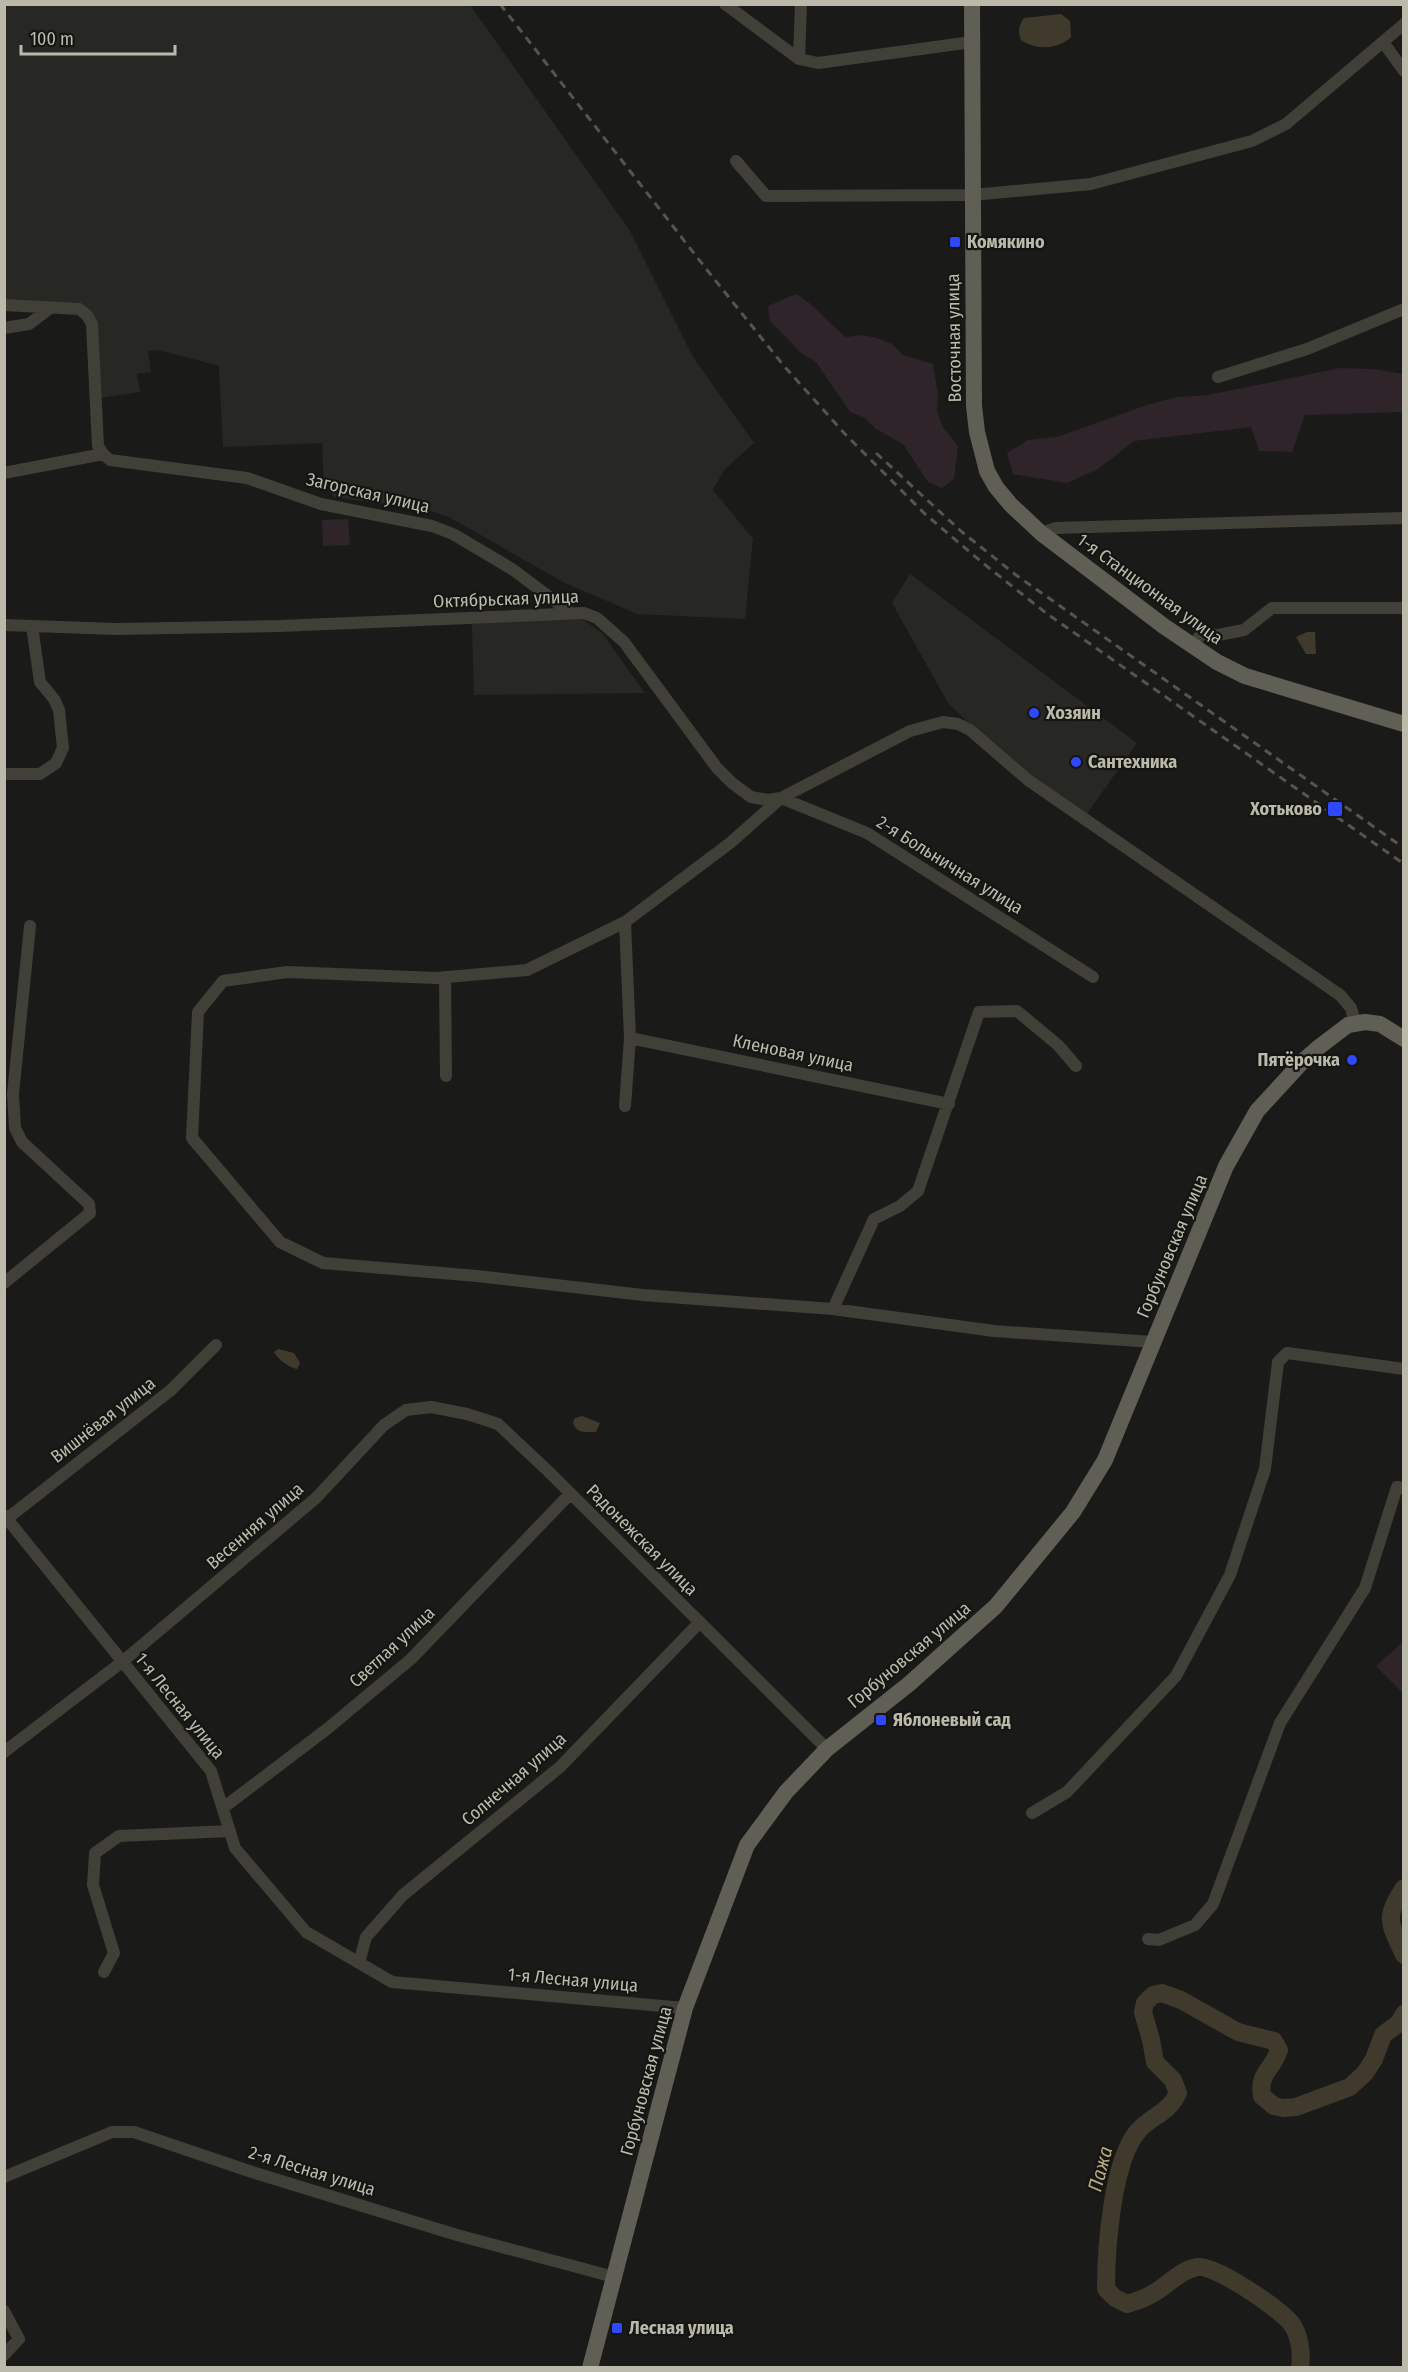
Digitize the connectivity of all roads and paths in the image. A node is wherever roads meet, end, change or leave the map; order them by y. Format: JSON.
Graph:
{"nodes":[{"id":1,"x":725,"y":4,"type":"edge"},
{"id":2,"x":801,"y":4,"type":"edge"},
{"id":3,"x":972,"y":4,"type":"edge"},
{"id":4,"x":1404,"y":24,"type":"edge"},
{"id":5,"x":972,"y":42,"type":"junction"},
{"id":6,"x":1383,"y":42,"type":"junction"},
{"id":7,"x":800,"y":58,"type":"junction"},
{"id":8,"x":1404,"y":71,"type":"edge"},
{"id":9,"x":736,"y":160,"type":"dead end"},
{"id":10,"x":972,"y":195,"type":"junction"},
{"id":11,"x":4,"y":305,"type":"edge"},
{"id":12,"x":50,"y":309,"type":"junction"},
{"id":13,"x":1404,"y":309,"type":"edge"},
{"id":14,"x":4,"y":328,"type":"edge"},
{"id":15,"x":1218,"y":377,"type":"dead end"},
{"id":16,"x":103,"y":454,"type":"junction"},
{"id":17,"x":4,"y":473,"type":"edge"},
{"id":18,"x":996,"y":487,"type":"joint"},
{"id":19,"x":1404,"y":518,"type":"edge"},
{"id":20,"x":1041,"y":533,"type":"junction"},
{"id":21,"x":1404,"y":608,"type":"edge"},
{"id":22,"x":571,"y":613,"type":"junction"},
{"id":23,"x":4,"y":625,"type":"edge"},
{"id":24,"x":32,"y":626,"type":"junction"},
{"id":25,"x":1192,"y":647,"type":"junction"},
{"id":26,"x":1404,"y":724,"type":"edge"},
{"id":27,"x":4,"y":774,"type":"edge"},
{"id":28,"x":781,"y":798,"type":"junction"},
{"id":29,"x":625,"y":922,"type":"junction"},
{"id":30,"x":30,"y":926,"type":"dead end"},
{"id":31,"x":445,"y":977,"type":"junction"},
{"id":32,"x":1093,"y":977,"type":"dead end"},
{"id":33,"x":1355,"y":1022,"type":"junction"},
{"id":34,"x":630,"y":1038,"type":"junction"},
{"id":35,"x":1404,"y":1040,"type":"edge"},
{"id":36,"x":1076,"y":1066,"type":"dead end"},
{"id":37,"x":446,"y":1076,"type":"dead end"},
{"id":38,"x":949,"y":1104,"type":"junction"},
{"id":39,"x":626,"y":1106,"type":"dead end"},
{"id":40,"x":10,"y":1127,"type":"edge"},
{"id":41,"x":4,"y":1283,"type":"edge"},
{"id":42,"x":833,"y":1309,"type":"junction"},
{"id":43,"x":1153,"y":1342,"type":"junction"},
{"id":44,"x":216,"y":1345,"type":"dead end"},
{"id":45,"x":1404,"y":1369,"type":"edge"},
{"id":46,"x":406,"y":1410,"type":"joint"},
{"id":47,"x":1404,"y":1488,"type":"edge"},
{"id":48,"x":570,"y":1494,"type":"junction"},
{"id":49,"x":6,"y":1518,"type":"edge"},
{"id":50,"x":700,"y":1622,"type":"junction"},
{"id":51,"x":122,"y":1662,"type":"junction"},
{"id":52,"x":827,"y":1749,"type":"junction"},
{"id":53,"x":4,"y":1752,"type":"edge"},
{"id":54,"x":223,"y":1808,"type":"junction"},
{"id":55,"x":1032,"y":1813,"type":"dead end"},
{"id":56,"x":230,"y":1832,"type":"junction"},
{"id":57,"x":1148,"y":1939,"type":"dead end"},
{"id":58,"x":359,"y":1963,"type":"junction"},
{"id":59,"x":104,"y":1972,"type":"dead end"},
{"id":60,"x":686,"y":2008,"type":"junction"},
{"id":61,"x":4,"y":2177,"type":"edge"},
{"id":62,"x":614,"y":2277,"type":"junction"},
{"id":63,"x":4,"y":2311,"type":"edge"},
{"id":64,"x":4,"y":2355,"type":"edge"},
{"id":65,"x":590,"y":2367,"type":"edge"}],
"edges":[{"from":1,"to":7,"type":"street"},
{"from":2,"to":7,"type":"street"},
{"from":3,"to":5,"type":"main road","name":"Восточная улица"},
{"from":4,"to":6,"type":"street"},
{"from":5,"to":7,"type":"street"},
{"from":5,"to":10,"type":"main road","name":"Восточная улица"},
{"from":6,"to":8,"type":"street"},
{"from":6,"to":10,"type":"street"},
{"from":9,"to":10,"type":"street"},
{"from":10,"to":18,"type":"main road","name":"Восточная улица"},
{"from":11,"to":12,"type":"street"},
{"from":12,"to":14,"type":"street"},
{"from":12,"to":16,"type":"street"},
{"from":13,"to":15,"type":"street"},
{"from":16,"to":17,"type":"street","name":"Загорская улица"},
{"from":16,"to":22,"type":"street","name":"Загорская улица"},
{"from":18,"to":20,"type":"main road","name":"1-я Станционная улица"},
{"from":19,"to":20,"type":"street"},
{"from":20,"to":25,"type":"main road","name":"1-я Станционная улица"},
{"from":21,"to":25,"type":"street"},
{"from":22,"to":24,"type":"street","name":"Октябрьская улица"},
{"from":22,"to":28,"type":"street","name":"Октябрьская улица"},
{"from":23,"to":24,"type":"street","name":"Октябрьская улица"},
{"from":24,"to":27,"type":"street"},
{"from":25,"to":26,"type":"main road","name":"1-я Станционная улица"},
{"from":28,"to":29,"type":"street"},
{"from":28,"to":32,"type":"street","name":"2-я Больничная улица"},
{"from":28,"to":33,"type":"street"},
{"from":29,"to":31,"type":"street"},
{"from":29,"to":34,"type":"street"},
{"from":30,"to":40,"type":"street"},
{"from":31,"to":37,"type":"street"},
{"from":31,"to":42,"type":"street"},
{"from":33,"to":35,"type":"main road"},
{"from":33,"to":43,"type":"main road","name":"Горбуновская улица"},
{"from":34,"to":38,"type":"street","name":"Кленовая улица"},
{"from":34,"to":39,"type":"street"},
{"from":36,"to":38,"type":"street"},
{"from":38,"to":42,"type":"street"},
{"from":40,"to":41,"type":"street"},
{"from":42,"to":43,"type":"street"},
{"from":43,"to":52,"type":"main road","name":"Горбуновская улица"},
{"from":44,"to":49,"type":"street","name":"Вишнёвая улица"},
{"from":45,"to":55,"type":"street"},
{"from":46,"to":48,"type":"street","name":"Радонежская улица"},
{"from":46,"to":51,"type":"street","name":"Весенняя улица"},
{"from":47,"to":57,"type":"street"},
{"from":48,"to":50,"type":"street","name":"Радонежская улица"},
{"from":48,"to":54,"type":"street","name":"Светлая улица"},
{"from":49,"to":51,"type":"street","name":"1-я Лесная улица"},
{"from":50,"to":52,"type":"street","name":"Радонежская улица"},
{"from":50,"to":58,"type":"street","name":"Солнечная улица"},
{"from":51,"to":53,"type":"street","name":"Весенняя улица"},
{"from":51,"to":54,"type":"street","name":"1-я Лесная улица"},
{"from":52,"to":60,"type":"main road","name":"Горбуновская улица"},
{"from":54,"to":56,"type":"street","name":"1-я Лесная улица"},
{"from":56,"to":58,"type":"street","name":"1-я Лесная улица"},
{"from":56,"to":59,"type":"street"},
{"from":58,"to":60,"type":"street","name":"1-я Лесная улица"},
{"from":60,"to":62,"type":"main road","name":"Горбуновская улица"},
{"from":61,"to":62,"type":"street","name":"2-я Лесная улица"},
{"from":62,"to":65,"type":"main road","name":"Горбуновская улица"},
{"from":63,"to":64,"type":"street"}]}
